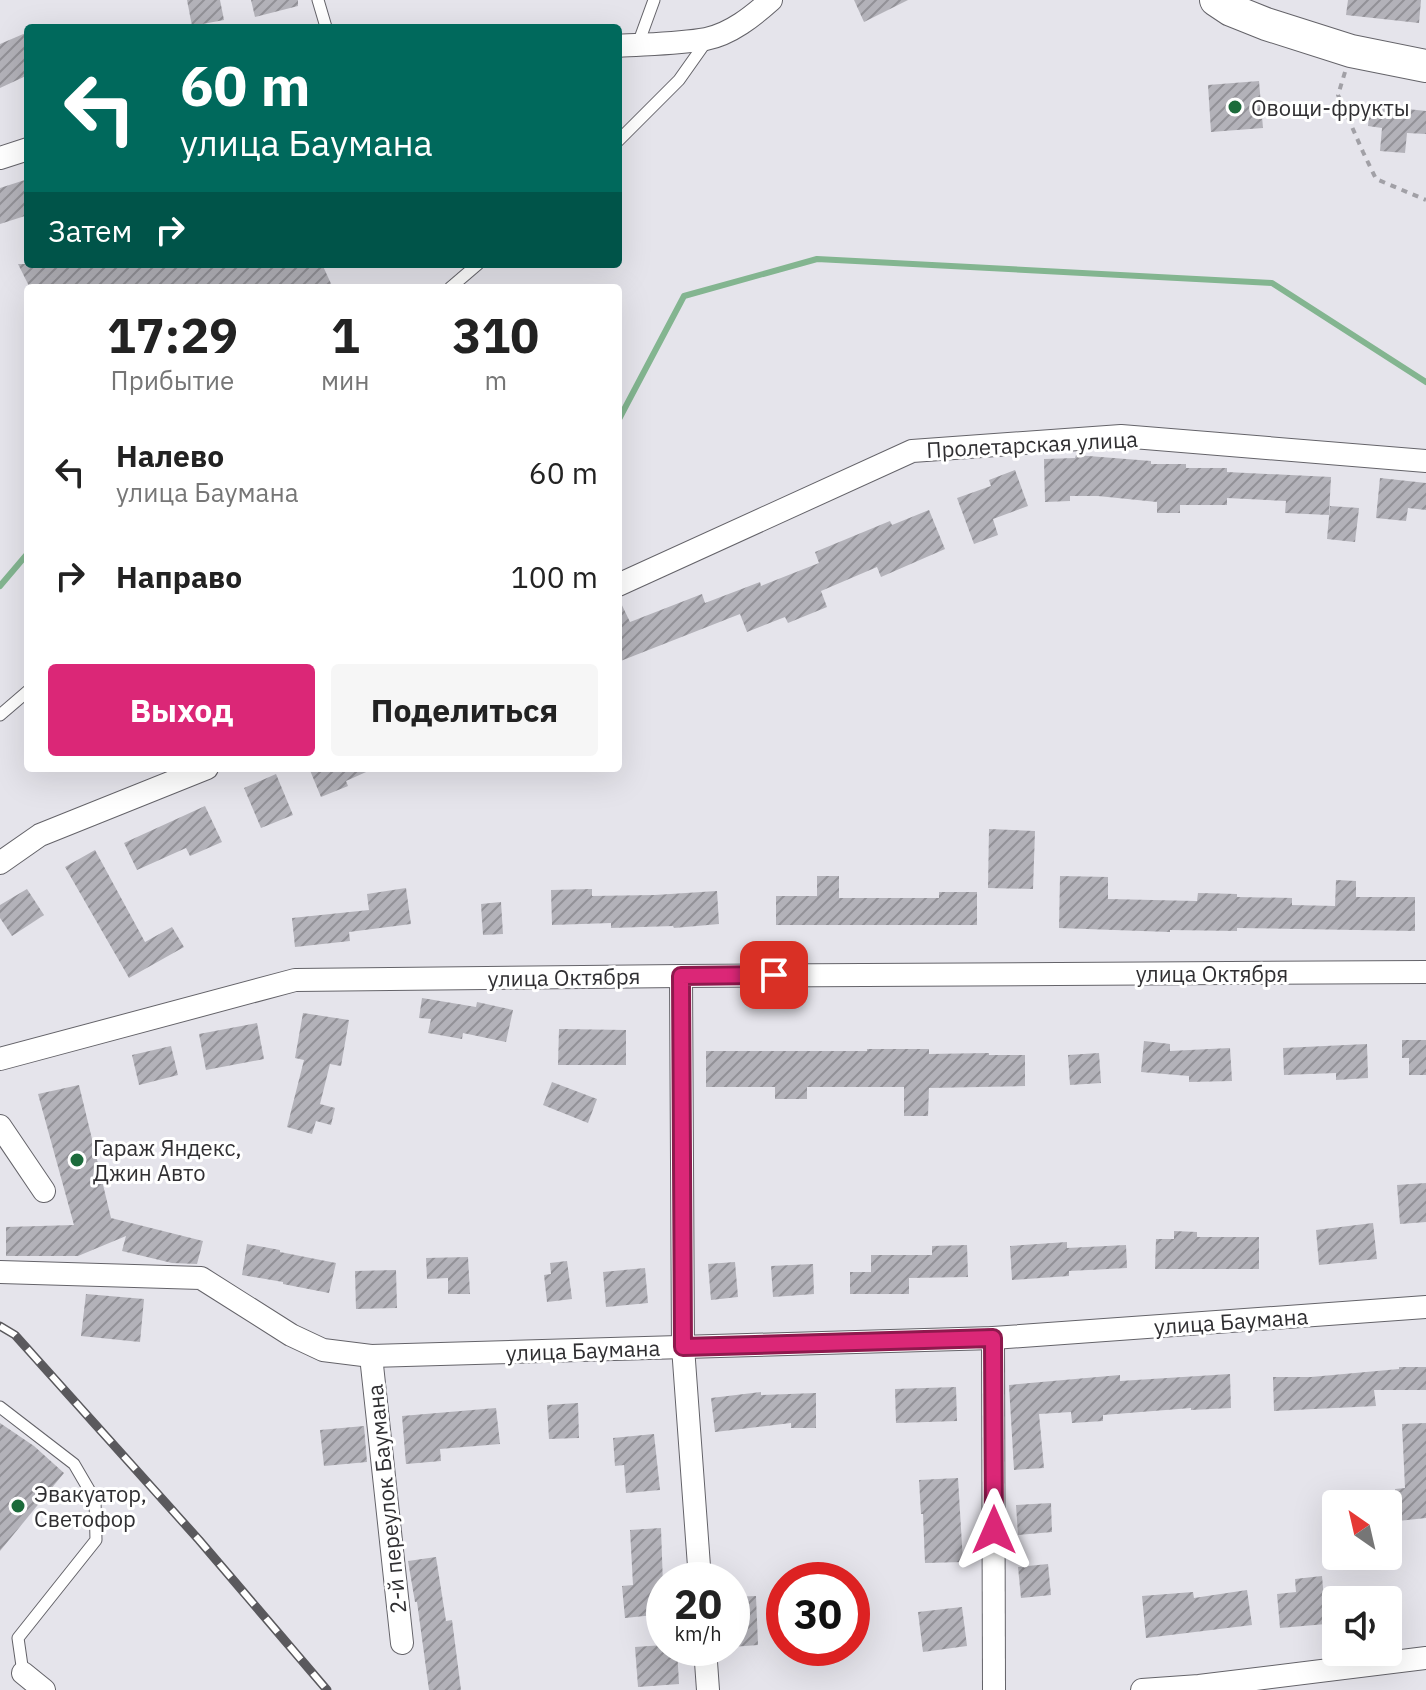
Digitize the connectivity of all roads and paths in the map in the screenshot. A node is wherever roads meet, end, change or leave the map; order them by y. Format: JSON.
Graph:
{"nodes":[{"id":1,"x":318,"y":0,"type":"edge"},
{"id":2,"x":654,"y":0,"type":"edge"},
{"id":3,"x":771,"y":0,"type":"edge"},
{"id":4,"x":1216,"y":0,"type":"edge"},
{"id":5,"x":325,"y":24,"type":"edge"},
{"id":6,"x":709,"y":38,"type":"junction"},
{"id":7,"x":628,"y":45,"type":"edge"},
{"id":8,"x":1351,"y":51,"type":"junction"},
{"id":9,"x":1426,"y":66,"type":"edge"},
{"id":10,"x":622,"y":137,"type":"edge"},
{"id":11,"x":24,"y":150,"type":"edge"},
{"id":12,"x":0,"y":158,"type":"edge"},
{"id":13,"x":1426,"y":200,"type":"edge"},
{"id":14,"x":473,"y":268,"type":"edge"},
{"id":15,"x":455,"y":284,"type":"edge"},
{"id":16,"x":1426,"y":461,"type":"edge"},
{"id":17,"x":622,"y":583,"type":"edge"},
{"id":18,"x":24,"y":694,"type":"edge"},
{"id":19,"x":0,"y":715,"type":"edge"},
{"id":20,"x":197,"y":772,"type":"edge"},
{"id":21,"x":0,"y":863,"type":"edge"},
{"id":22,"x":1426,"y":972,"type":"edge"},
{"id":23,"x":681,"y":976,"type":"junction"},
{"id":24,"x":0,"y":1059,"type":"edge"},
{"id":25,"x":0,"y":1126,"type":"edge"},
{"id":26,"x":44,"y":1191,"type":"dead end"},
{"id":27,"x":0,"y":1272,"type":"edge"},
{"id":28,"x":1426,"y":1307,"type":"edge"},
{"id":29,"x":993,"y":1338,"type":"junction"},
{"id":30,"x":683,"y":1347,"type":"junction"},
{"id":31,"x":371,"y":1356,"type":"junction"},
{"id":32,"x":0,"y":1407,"type":"edge"},
{"id":33,"x":699,"y":1562,"type":"edge"},
{"id":34,"x":402,"y":1643,"type":"dead end"},
{"id":35,"x":1426,"y":1658,"type":"edge"},
{"id":36,"x":706,"y":1666,"type":"edge"},
{"id":37,"x":23,"y":1673,"type":"joint"},
{"id":38,"x":44,"y":1690,"type":"edge"},
{"id":39,"x":708,"y":1690,"type":"edge"},
{"id":40,"x":994,"y":1690,"type":"edge"},
{"id":41,"x":1142,"y":1690,"type":"edge"}],
"edges":[{"from":1,"to":5,"type":"lane"},
{"from":2,"to":7,"type":"lane"},
{"from":3,"to":6,"type":"street"},
{"from":4,"to":8,"type":"main road"},
{"from":6,"to":7,"type":"street"},
{"from":6,"to":10,"type":"lane"},
{"from":8,"to":9,"type":"main road"},
{"from":8,"to":13,"type":"path"},
{"from":11,"to":12,"type":"street"},
{"from":14,"to":15,"type":"lane"},
{"from":16,"to":17,"type":"street","name":"Пролетарская улица"},
{"from":18,"to":19,"type":"lane"},
{"from":20,"to":21,"type":"street"},
{"from":22,"to":23,"type":"street","name":"улица Октября"},
{"from":23,"to":24,"type":"street","name":"улица Октября"},
{"from":23,"to":30,"type":"street"},
{"from":25,"to":26,"type":"street"},
{"from":27,"to":31,"type":"street","name":"улица Баумана"},
{"from":28,"to":29,"type":"street","name":"улица Баумана"},
{"from":29,"to":30,"type":"street","name":"улица Баумана"},
{"from":29,"to":40,"type":"street"},
{"from":30,"to":31,"type":"street","name":"улица Баумана"},
{"from":30,"to":33,"type":"street"},
{"from":31,"to":34,"type":"street","name":"2-й переулок Баумана"},
{"from":32,"to":37,"type":"lane"},
{"from":35,"to":41,"type":"street"},
{"from":36,"to":39,"type":"street"},
{"from":37,"to":38,"type":"street"}]}
